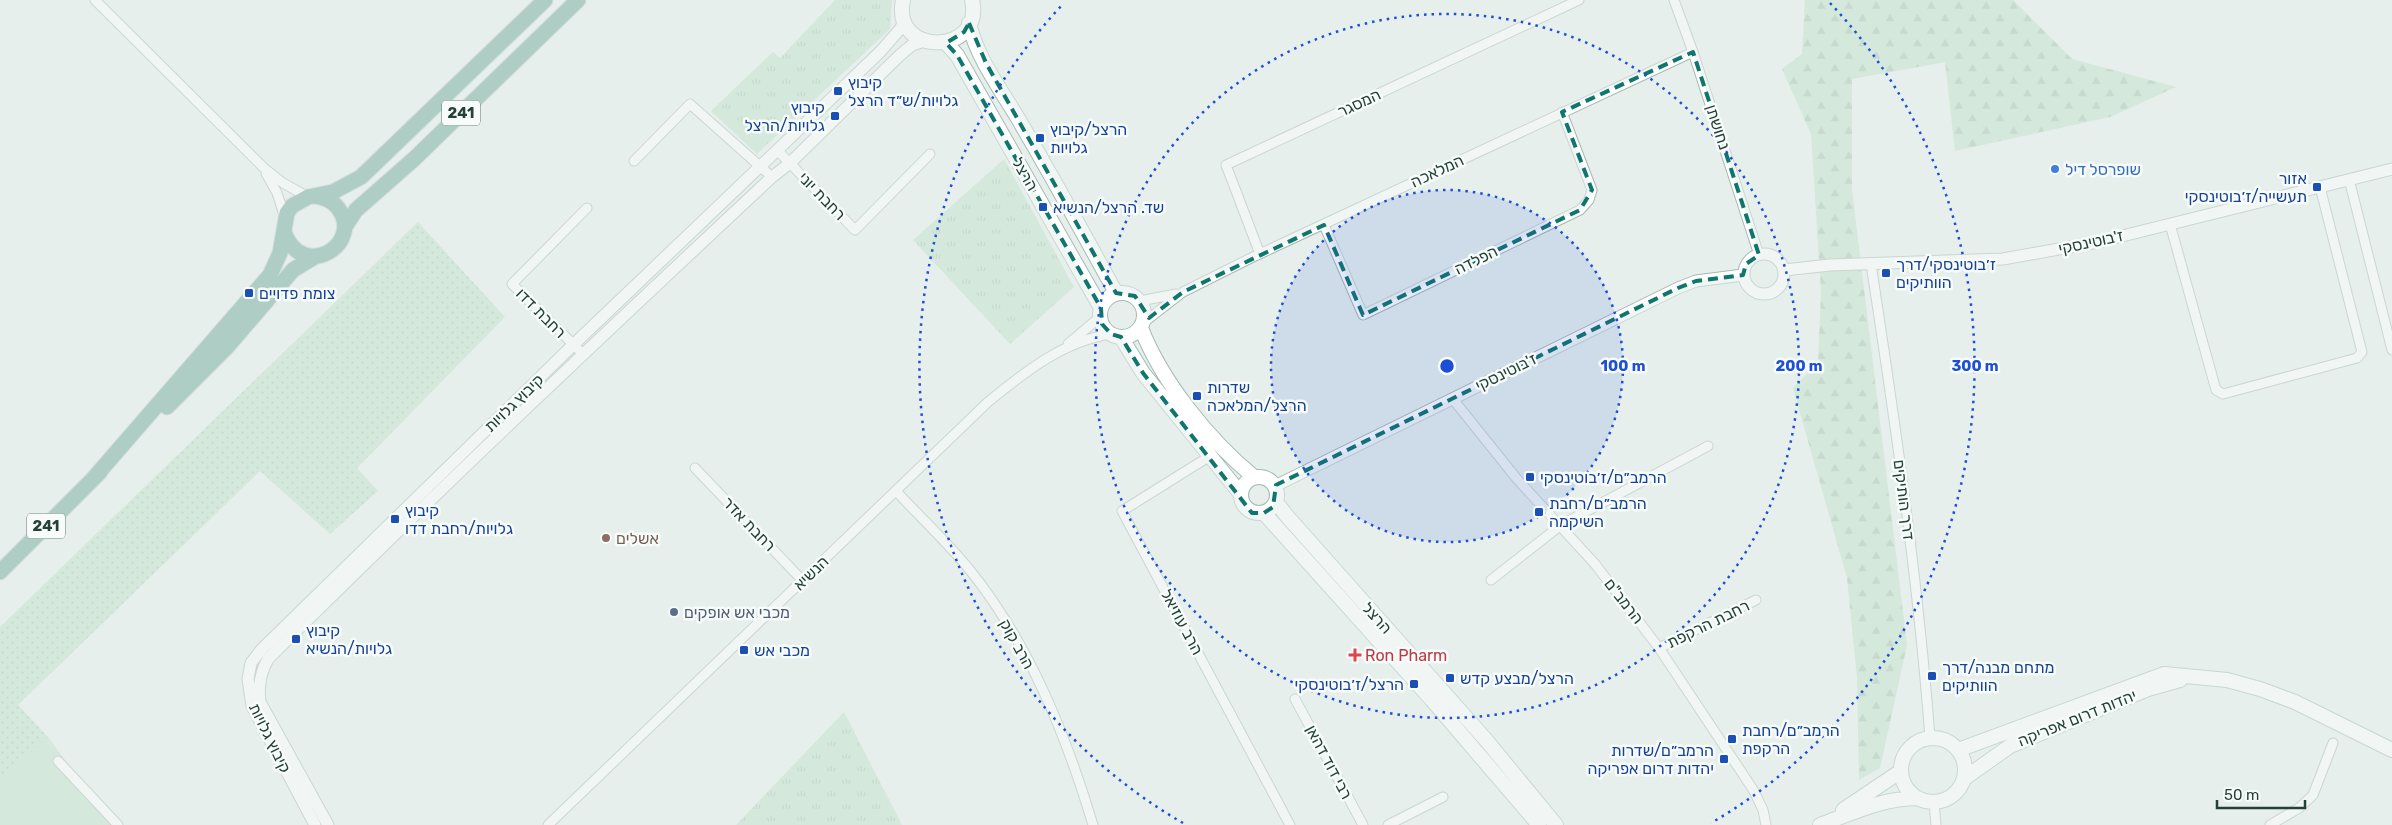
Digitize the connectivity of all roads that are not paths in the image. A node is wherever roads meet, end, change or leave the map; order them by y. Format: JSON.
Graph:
{"nodes":[{"id":1,"x":95,"y":0,"type":"edge"},
{"id":2,"x":545,"y":0,"type":"edge"},
{"id":3,"x":578,"y":0,"type":"edge"},
{"id":4,"x":903,"y":0,"type":"edge"},
{"id":5,"x":972,"y":0,"type":"edge"},
{"id":6,"x":1579,"y":0,"type":"edge"},
{"id":7,"x":1674,"y":0,"type":"edge"},
{"id":8,"x":904,"y":19,"type":"junction"},
{"id":9,"x":970,"y":23,"type":"junction"},
{"id":10,"x":924,"y":41,"type":"junction"},
{"id":11,"x":946,"y":43,"type":"junction"},
{"id":12,"x":1693,"y":52,"type":"junction"},
{"id":13,"x":1562,"y":112,"type":"junction"},
{"id":14,"x":777,"y":150,"type":"junction"},
{"id":15,"x":930,"y":154,"type":"dead end"},
{"id":16,"x":634,"y":161,"type":"dead end"},
{"id":17,"x":790,"y":162,"type":"junction"},
{"id":18,"x":760,"y":166,"type":"junction"},
{"id":19,"x":264,"y":168,"type":"junction"},
{"id":20,"x":2392,"y":169,"type":"edge"},
{"id":21,"x":772,"y":177,"type":"junction"},
{"id":22,"x":2349,"y":180,"type":"junction"},
{"id":23,"x":2320,"y":187,"type":"junction"},
{"id":24,"x":310,"y":197,"type":"junction"},
{"id":25,"x":587,"y":208,"type":"dead end"},
{"id":26,"x":1324,"y":224,"type":"junction"},
{"id":27,"x":2170,"y":224,"type":"junction"},
{"id":28,"x":285,"y":226,"type":"junction"},
{"id":29,"x":345,"y":226,"type":"junction"},
{"id":30,"x":1260,"y":254,"type":"junction"},
{"id":31,"x":1759,"y":255,"type":"junction"},
{"id":32,"x":316,"y":256,"type":"junction"},
{"id":33,"x":1871,"y":264,"type":"junction"},
{"id":34,"x":1784,"y":270,"type":"junction"},
{"id":35,"x":1743,"y":275,"type":"junction"},
{"id":36,"x":1183,"y":292,"type":"junction"},
{"id":37,"x":1116,"y":293,"type":"junction"},
{"id":38,"x":1140,"y":301,"type":"junction"},
{"id":39,"x":1101,"y":313,"type":"junction"},
{"id":40,"x":1142,"y":325,"type":"junction"},
{"id":41,"x":1116,"y":335,"type":"junction"},
{"id":42,"x":573,"y":345,"type":"junction"},
{"id":43,"x":2392,"y":350,"type":"edge"},
{"id":44,"x":1059,"y":352,"type":"junction"},
{"id":45,"x":582,"y":354,"type":"junction"},
{"id":46,"x":1452,"y":398,"type":"junction"},
{"id":47,"x":1708,"y":446,"type":"dead end"},
{"id":48,"x":1210,"y":456,"type":"junction"},
{"id":49,"x":695,"y":468,"type":"dead end"},
{"id":50,"x":1254,"y":478,"type":"junction"},
{"id":51,"x":93,"y":479,"type":"junction"},
{"id":52,"x":1275,"y":486,"type":"junction"},
{"id":53,"x":896,"y":491,"type":"junction"},
{"id":54,"x":1240,"y":493,"type":"junction"},
{"id":55,"x":1276,"y":502,"type":"junction"},
{"id":56,"x":1264,"y":514,"type":"junction"},
{"id":57,"x":1561,"y":524,"type":"junction"},
{"id":58,"x":0,"y":572,"type":"edge"},
{"id":59,"x":1491,"y":580,"type":"dead end"},
{"id":60,"x":803,"y":581,"type":"junction"},
{"id":61,"x":1756,"y":600,"type":"dead end"},
{"id":62,"x":1660,"y":648,"type":"junction"},
{"id":63,"x":2197,"y":676,"type":"junction"},
{"id":64,"x":1295,"y":699,"type":"dead end"},
{"id":65,"x":1930,"y":738,"type":"junction"},
{"id":66,"x":2333,"y":743,"type":"dead end"},
{"id":67,"x":1958,"y":750,"type":"junction"},
{"id":68,"x":2392,"y":750,"type":"edge"},
{"id":69,"x":58,"y":761,"type":"dead end"},
{"id":70,"x":1901,"y":771,"type":"junction"},
{"id":71,"x":1964,"y":778,"type":"junction"},
{"id":72,"x":1443,"y":797,"type":"dead end"},
{"id":73,"x":1918,"y":798,"type":"junction"},
{"id":74,"x":1934,"y":803,"type":"junction"},
{"id":75,"x":1544,"y":823,"type":"edge"},
{"id":76,"x":118,"y":825,"type":"edge"},
{"id":77,"x":315,"y":825,"type":"edge"},
{"id":78,"x":328,"y":825,"type":"edge"},
{"id":79,"x":548,"y":825,"type":"edge"},
{"id":80,"x":1093,"y":825,"type":"edge"},
{"id":81,"x":1290,"y":825,"type":"edge"},
{"id":82,"x":1363,"y":825,"type":"edge"},
{"id":83,"x":1388,"y":825,"type":"edge"},
{"id":84,"x":1766,"y":825,"type":"edge"},
{"id":85,"x":1819,"y":825,"type":"edge"},
{"id":86,"x":1936,"y":825,"type":"edge"},
{"id":87,"x":2270,"y":825,"type":"edge"}],
"edges":[{"from":1,"to":19,"type":"street"},
{"from":2,"to":24,"type":"main road","number":"241"},
{"from":3,"to":29,"type":"main road","number":"241"},
{"from":4,"to":8,"type":"main road"},
{"from":5,"to":9,"type":"main road"},
{"from":6,"to":30,"type":"street","name":"המסגר"},
{"from":7,"to":12,"type":"street","name":"נחושתן"},
{"from":8,"to":10,"type":"main road"},
{"from":8,"to":14,"type":"street","name":"קיבוץ גלויות"},
{"from":9,"to":11,"type":"main road"},
{"from":9,"to":37,"type":"main road","name":"הרצל"},
{"from":10,"to":11,"type":"main road"},
{"from":10,"to":17,"type":"street","name":"קיבוץ גלויות"},
{"from":11,"to":39,"type":"main road","name":"הרצל"},
{"from":12,"to":13,"type":"street","name":"המלאכה"},
{"from":12,"to":31,"type":"street","name":"נחושתן"},
{"from":13,"to":26,"type":"street","name":"המלאכה"},
{"from":13,"to":26,"type":"street","name":"הפלדה"},
{"from":14,"to":17,"type":"street","name":"רחבת יוני"},
{"from":14,"to":18,"type":"street","name":"קיבוץ גלויות"},
{"from":15,"to":17,"type":"street","name":"רחבת יוני"},
{"from":16,"to":18,"type":"street"},
{"from":17,"to":21,"type":"street","name":"קיבוץ גלויות"},
{"from":18,"to":21,"type":"street"},
{"from":18,"to":42,"type":"street","name":"קיבוץ גלויות"},
{"from":19,"to":24,"type":"street"},
{"from":19,"to":28,"type":"street"},
{"from":20,"to":22,"type":"street","name":"ז'בוטינסקי"},
{"from":21,"to":45,"type":"street","name":"קיבוץ גלויות"},
{"from":22,"to":23,"type":"street","name":"ז'בוטינסקי"},
{"from":22,"to":43,"type":"street"},
{"from":23,"to":27,"type":"street","name":"ז'בוטינסקי"},
{"from":23,"to":27,"type":"street"},
{"from":24,"to":28,"type":"main road"},
{"from":24,"to":29,"type":"main road"},
{"from":25,"to":42,"type":"street","name":"רחבת דדו"},
{"from":26,"to":30,"type":"street","name":"המלאכה"},
{"from":27,"to":33,"type":"street","name":"ז'בוטינסקי"},
{"from":28,"to":32,"type":"main road"},
{"from":28,"to":51,"type":"main road","number":"241"},
{"from":29,"to":32,"type":"main road"},
{"from":30,"to":36,"type":"street","name":"המלאכה"},
{"from":31,"to":34,"type":"street"},
{"from":31,"to":35,"type":"street"},
{"from":32,"to":51,"type":"main road","number":"241"},
{"from":33,"to":34,"type":"street","name":"ז'בוטינסקי"},
{"from":33,"to":65,"type":"street","name":"דרך הותיקים"},
{"from":34,"to":35,"type":"street"},
{"from":35,"to":46,"type":"street","name":"ז'בוטינסקי"},
{"from":36,"to":38,"type":"street","name":"המלאכה"},
{"from":36,"to":40,"type":"street","name":"המלאכה"},
{"from":37,"to":38,"type":"main road"},
{"from":37,"to":39,"type":"main road"},
{"from":38,"to":40,"type":"main road"},
{"from":39,"to":41,"type":"main road"},
{"from":39,"to":44,"type":"street","name":"הנשיא"},
{"from":40,"to":41,"type":"main road"},
{"from":40,"to":50,"type":"main road"},
{"from":41,"to":44,"type":"street","name":"הנשיא"},
{"from":41,"to":48,"type":"main road"},
{"from":42,"to":45,"type":"street","name":"רחבת דדו"},
{"from":42,"to":77,"type":"street","name":"קיבוץ גלויות"},
{"from":44,"to":53,"type":"street","name":"הנשיא"},
{"from":45,"to":78,"type":"street","name":"קיבוץ גלויות"},
{"from":46,"to":52,"type":"street","name":"ז'בוטינסקי"},
{"from":46,"to":57,"type":"street","name":"הרמב\"ם"},
{"from":47,"to":57,"type":"street"},
{"from":48,"to":54,"type":"main road"},
{"from":48,"to":81,"type":"street","name":"הרב עוזיאל"},
{"from":49,"to":60,"type":"street","name":"רחבת אדר"},
{"from":50,"to":52,"type":"main road"},
{"from":50,"to":54,"type":"main road"},
{"from":51,"to":58,"type":"main road","number":"241"},
{"from":52,"to":55,"type":"main road"},
{"from":53,"to":60,"type":"street","name":"הנשיא"},
{"from":53,"to":80,"type":"street","name":"הרב קוק"},
{"from":54,"to":56,"type":"main road"},
{"from":55,"to":56,"type":"main road"},
{"from":55,"to":75,"type":"main road","name":"הרצל"},
{"from":56,"to":75,"type":"main road","name":"הרצל"},
{"from":57,"to":59,"type":"street"},
{"from":57,"to":62,"type":"street","name":"הרמב\"ם"},
{"from":60,"to":79,"type":"street","name":"הנשיא"},
{"from":61,"to":62,"type":"street","name":"רחבת הרקפת"},
{"from":62,"to":84,"type":"street","name":"הרמב\"ם"},
{"from":63,"to":67,"type":"main road","name":"יהדות דרום אפריקה"},
{"from":63,"to":68,"type":"main road","name":"יהדות דרום אפריקה"},
{"from":63,"to":71,"type":"main road","name":"יהדות דרום אפריקה"},
{"from":64,"to":82,"type":"street","name":"רבי דוד דהאן"},
{"from":65,"to":67,"type":"main road"},
{"from":65,"to":70,"type":"main road"},
{"from":66,"to":87,"type":"street"},
{"from":67,"to":71,"type":"main road"},
{"from":69,"to":76,"type":"street"},
{"from":70,"to":73,"type":"main road"},
{"from":70,"to":85,"type":"main road"},
{"from":71,"to":74,"type":"main road"},
{"from":72,"to":83,"type":"street"},
{"from":73,"to":74,"type":"main road"},
{"from":73,"to":85,"type":"main road"},
{"from":74,"to":86,"type":"street"}]}
